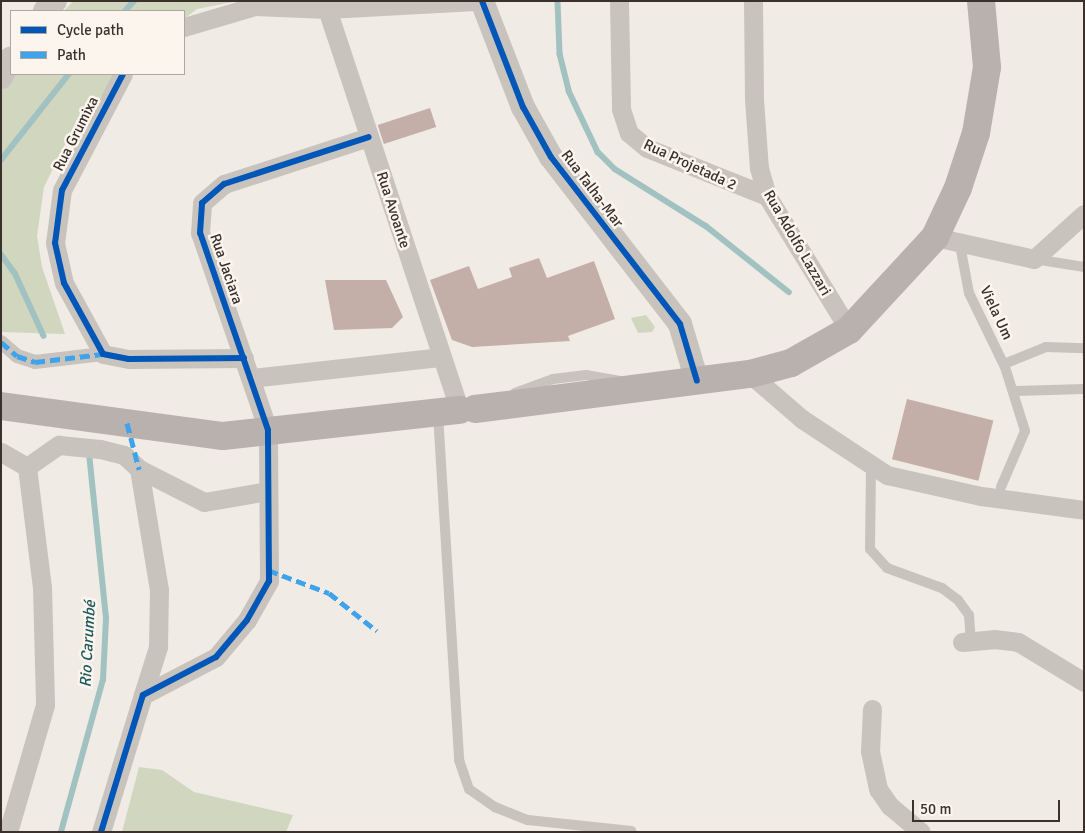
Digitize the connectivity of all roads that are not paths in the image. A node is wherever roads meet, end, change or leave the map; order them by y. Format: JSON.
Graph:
{"nodes":[{"id":1,"x":55,"y":1,"type":"edge"},
{"id":2,"x":476,"y":1,"type":"edge"},
{"id":3,"x":482,"y":1,"type":"edge"},
{"id":4,"x":619,"y":1,"type":"edge"},
{"id":5,"x":754,"y":1,"type":"edge"},
{"id":6,"x":981,"y":1,"type":"edge"},
{"id":7,"x":327,"y":9,"type":"junction"},
{"id":8,"x":46,"y":10,"type":"edge"},
{"id":9,"x":185,"y":27,"type":"edge"},
{"id":10,"x":10,"y":60,"type":"edge"},
{"id":11,"x":122,"y":75,"type":"edge"},
{"id":12,"x":1,"y":77,"type":"edge"},
{"id":13,"x":369,"y":136,"type":"junction"},
{"id":14,"x":767,"y":196,"type":"junction"},
{"id":15,"x":1084,"y":214,"type":"edge"},
{"id":16,"x":948,"y":241,"type":"junction"},
{"id":17,"x":1034,"y":259,"type":"junction"},
{"id":18,"x":1084,"y":267,"type":"edge"},
{"id":19,"x":849,"y":330,"type":"junction"},
{"id":20,"x":1,"y":342,"type":"edge"},
{"id":21,"x":1084,"y":348,"type":"edge"},
{"id":22,"x":101,"y":352,"type":"junction"},
{"id":23,"x":442,"y":357,"type":"junction"},
{"id":24,"x":244,"y":358,"type":"junction"},
{"id":25,"x":1004,"y":364,"type":"junction"},
{"id":26,"x":750,"y":374,"type":"junction"},
{"id":27,"x":251,"y":378,"type":"junction"},
{"id":28,"x":697,"y":382,"type":"junction"},
{"id":29,"x":1084,"y":389,"type":"edge"},
{"id":30,"x":1015,"y":391,"type":"junction"},
{"id":31,"x":1,"y":406,"type":"edge"},
{"id":32,"x":356,"y":409,"type":"dead end"},
{"id":33,"x":335,"y":411,"type":"dead end"},
{"id":34,"x":458,"y":411,"type":"junction"},
{"id":35,"x":395,"y":418,"type":"junction"},
{"id":36,"x":311,"y":424,"type":"junction"},
{"id":37,"x":268,"y":430,"type":"junction"},
{"id":38,"x":1,"y":452,"type":"edge"},
{"id":39,"x":27,"y":467,"type":"junction"},
{"id":40,"x":871,"y":467,"type":"junction"},
{"id":41,"x":139,"y":469,"type":"junction"},
{"id":42,"x":1002,"y":487,"type":"dead end"},
{"id":43,"x":268,"y":491,"type":"junction"},
{"id":44,"x":1084,"y":510,"type":"edge"},
{"id":45,"x":966,"y":642,"type":"joint"},
{"id":46,"x":1084,"y":682,"type":"edge"},
{"id":47,"x":143,"y":695,"type":"junction"},
{"id":48,"x":872,"y":709,"type":"dead end"},
{"id":49,"x":631,"y":831,"type":"edge"},
{"id":50,"x":8,"y":832,"type":"edge"},
{"id":51,"x":101,"y":832,"type":"edge"},
{"id":52,"x":921,"y":832,"type":"edge"}],
"edges":[{"from":1,"to":8,"type":"street"},
{"from":2,"to":7,"type":"street"},
{"from":3,"to":28,"type":"street","name":"Rua Talha-Mar"},
{"from":4,"to":14,"type":"street","name":"Rua Projetada 2"},
{"from":5,"to":14,"type":"street","name":"Rua Adolfo Lazzari"},
{"from":6,"to":16,"type":"main road"},
{"from":7,"to":9,"type":"street"},
{"from":7,"to":13,"type":"street","name":"Rua Avoante"},
{"from":10,"to":12,"type":"street"},
{"from":11,"to":22,"type":"street","name":"Rua Grumixa"},
{"from":13,"to":23,"type":"street","name":"Rua Avoante"},
{"from":13,"to":24,"type":"street","name":"Rua Jaciara"},
{"from":14,"to":19,"type":"street","name":"Rua Adolfo Lazzari"},
{"from":15,"to":17,"type":"street"},
{"from":16,"to":17,"type":"street"},
{"from":16,"to":19,"type":"main road"},
{"from":16,"to":25,"type":"lane","name":"Viela Um"},
{"from":17,"to":18,"type":"lane"},
{"from":19,"to":26,"type":"main road"},
{"from":20,"to":22,"type":"street"},
{"from":21,"to":25,"type":"lane"},
{"from":22,"to":24,"type":"street"},
{"from":23,"to":27,"type":"street"},
{"from":23,"to":34,"type":"street","name":"Rua Avoante"},
{"from":24,"to":27,"type":"street","name":"Rua Jaciara"},
{"from":25,"to":30,"type":"lane","name":"Viela Um"},
{"from":26,"to":28,"type":"main road"},
{"from":26,"to":40,"type":"street"},
{"from":27,"to":37,"type":"street","name":"Rua Jaciara"},
{"from":28,"to":34,"type":"main road"},
{"from":29,"to":30,"type":"lane"},
{"from":30,"to":42,"type":"lane","name":"Viela Um"},
{"from":31,"to":37,"type":"main road"},
{"from":32,"to":35,"type":"lane"},
{"from":33,"to":36,"type":"lane"},
{"from":34,"to":35,"type":"main road"},
{"from":34,"to":49,"type":"lane"},
{"from":35,"to":36,"type":"main road"},
{"from":36,"to":37,"type":"main road"},
{"from":37,"to":43,"type":"street","name":"Rua Jaciara"},
{"from":38,"to":39,"type":"street"},
{"from":39,"to":41,"type":"street"},
{"from":39,"to":50,"type":"street"},
{"from":40,"to":44,"type":"street"},
{"from":40,"to":45,"type":"lane"},
{"from":41,"to":43,"type":"street"},
{"from":41,"to":47,"type":"street"},
{"from":43,"to":47,"type":"street","name":"Rua Jaciara"},
{"from":45,"to":46,"type":"street"},
{"from":47,"to":51,"type":"street"},
{"from":48,"to":52,"type":"street"}]}
